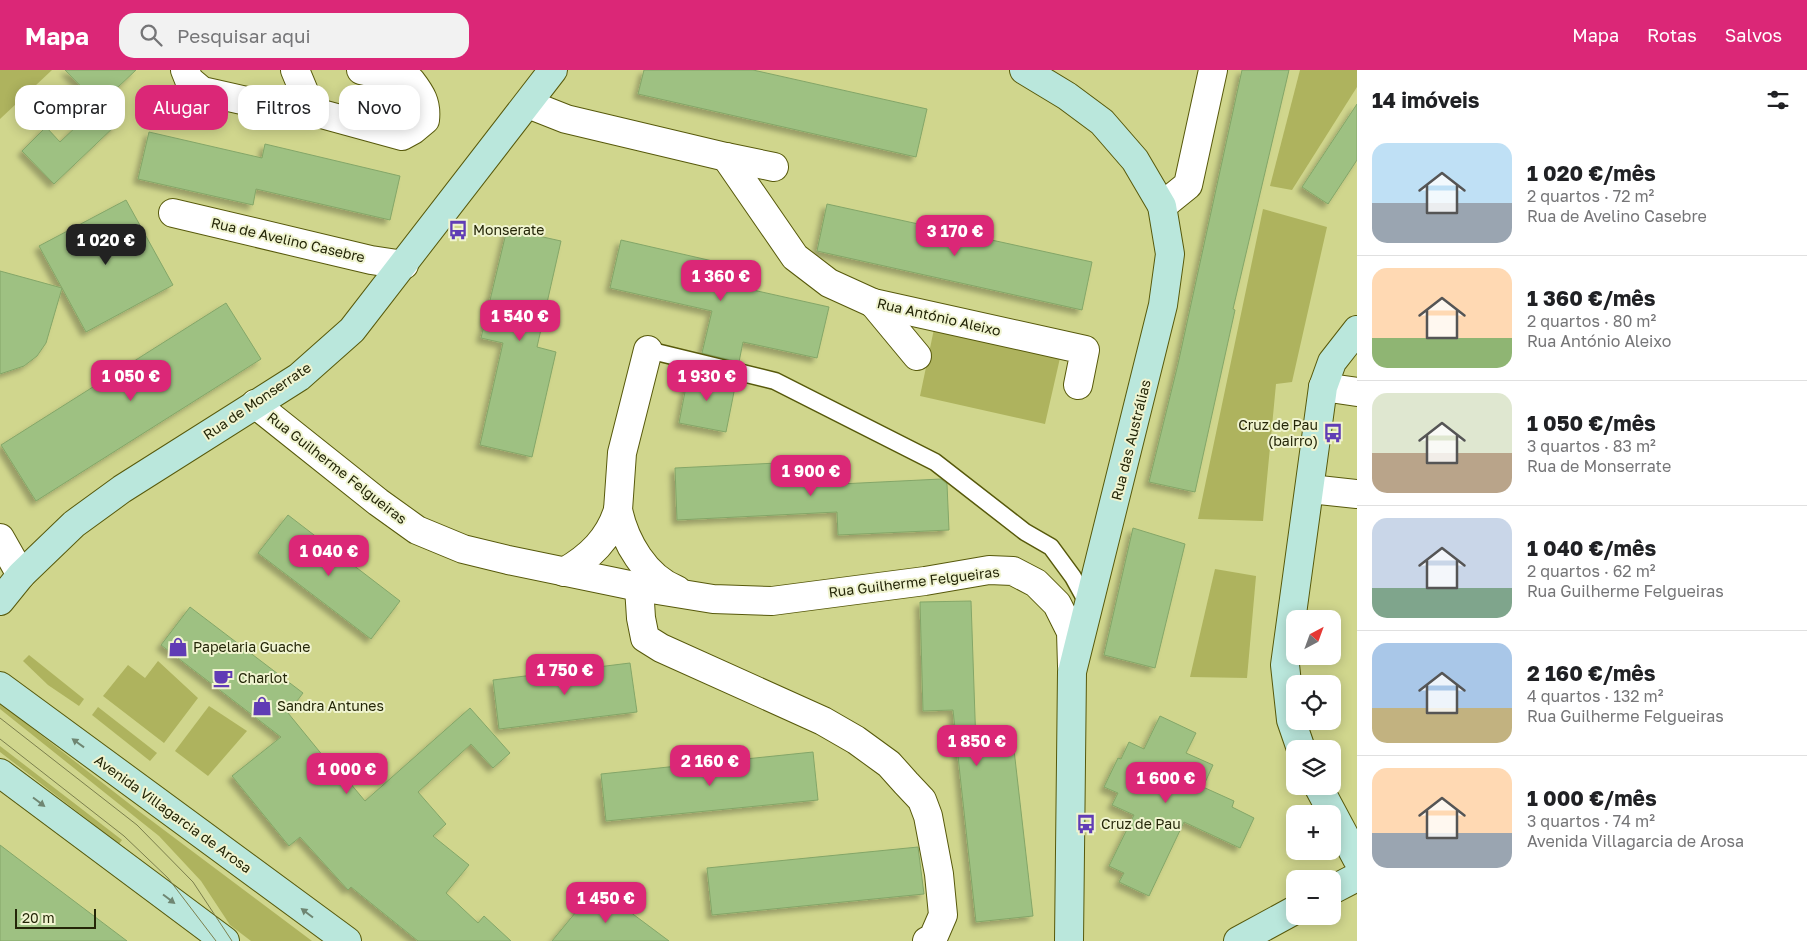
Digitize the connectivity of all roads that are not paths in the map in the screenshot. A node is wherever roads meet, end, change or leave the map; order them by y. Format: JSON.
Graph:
{"nodes":[{"id":1,"x":185,"y":70,"type":"edge"},
{"id":2,"x":362,"y":70,"type":"edge"},
{"id":3,"x":553,"y":70,"type":"edge"},
{"id":4,"x":1024,"y":70,"type":"edge"},
{"id":5,"x":1213,"y":70,"type":"edge"},
{"id":6,"x":300,"y":82,"type":"edge"},
{"id":7,"x":528,"y":104,"type":"junction"},
{"id":8,"x":726,"y":157,"type":"junction"},
{"id":9,"x":774,"y":167,"type":"dead end"},
{"id":10,"x":1162,"y":206,"type":"junction"},
{"id":11,"x":173,"y":213,"type":"dead end"},
{"id":12,"x":404,"y":265,"type":"junction"},
{"id":13,"x":873,"y":303,"type":"junction"},
{"id":14,"x":1357,"y":330,"type":"edge"},
{"id":15,"x":648,"y":350,"type":"joint"},
{"id":16,"x":917,"y":356,"type":"dead end"},
{"id":17,"x":1078,"y":385,"type":"dead end"},
{"id":18,"x":1323,"y":387,"type":"junction"},
{"id":19,"x":1356,"y":390,"type":"edge"},
{"id":20,"x":255,"y":404,"type":"junction"},
{"id":21,"x":1310,"y":489,"type":"junction"},
{"id":22,"x":1357,"y":494,"type":"edge"},
{"id":23,"x":618,"y":510,"type":"junction"},
{"id":24,"x":0,"y":538,"type":"edge"},
{"id":25,"x":564,"y":572,"type":"junction"},
{"id":26,"x":21,"y":575,"type":"junction"},
{"id":27,"x":639,"y":587,"type":"junction"},
{"id":28,"x":690,"y":595,"type":"junction"},
{"id":29,"x":0,"y":601,"type":"edge"},
{"id":30,"x":1089,"y":606,"type":"junction"},
{"id":31,"x":1072,"y":672,"type":"junction"},
{"id":32,"x":0,"y":686,"type":"edge"},
{"id":33,"x":1298,"y":740,"type":"edge"},
{"id":34,"x":0,"y":773,"type":"edge"},
{"id":35,"x":1323,"y":795,"type":"edge"},
{"id":36,"x":1357,"y":859,"type":"edge"},
{"id":37,"x":1357,"y":877,"type":"edge"},
{"id":38,"x":1341,"y":885,"type":"edge"},
{"id":39,"x":1286,"y":915,"type":"edge"},
{"id":40,"x":225,"y":941,"type":"edge"},
{"id":41,"x":347,"y":941,"type":"edge"},
{"id":42,"x":926,"y":941,"type":"edge"},
{"id":43,"x":1068,"y":941,"type":"edge"},
{"id":44,"x":1238,"y":941,"type":"edge"}],
"edges":[{"from":1,"to":6,"type":"street"},
{"from":2,"to":6,"type":"street"},
{"from":3,"to":7,"type":"street","name":"Rua de Monserrate"},
{"from":4,"to":10,"type":"street","name":"Rua das Austrálias"},
{"from":5,"to":10,"type":"street"},
{"from":7,"to":8,"type":"street"},
{"from":7,"to":12,"type":"street","name":"Rua de Monserrate"},
{"from":8,"to":9,"type":"street"},
{"from":8,"to":13,"type":"street","name":"Rua António Aleixo"},
{"from":10,"to":30,"type":"street","name":"Rua das Austrálias"},
{"from":11,"to":12,"type":"street","name":"Rua de Avelino Casebre"},
{"from":12,"to":20,"type":"street","name":"Rua de Monserrate"},
{"from":13,"to":16,"type":"street"},
{"from":13,"to":17,"type":"street","name":"Rua António Aleixo"},
{"from":14,"to":18,"type":"street"},
{"from":15,"to":23,"type":"street","name":"Rua Guilherme Felgueiras"},
{"from":15,"to":30,"type":"lane"},
{"from":18,"to":19,"type":"street"},
{"from":18,"to":21,"type":"street"},
{"from":20,"to":25,"type":"street","name":"Rua Guilherme Felgueiras"},
{"from":20,"to":26,"type":"street","name":"Rua de Monserrate"},
{"from":21,"to":22,"type":"street"},
{"from":21,"to":33,"type":"street"},
{"from":23,"to":25,"type":"street","name":"Rua Guilherme Felgueiras"},
{"from":23,"to":28,"type":"street","name":"Rua Guilherme Felgueiras"},
{"from":24,"to":26,"type":"street"},
{"from":25,"to":27,"type":"street","name":"Rua Guilherme Felgueiras"},
{"from":26,"to":29,"type":"street","name":"Rua de Monserrate"},
{"from":27,"to":28,"type":"street","name":"Rua Guilherme Felgueiras"},
{"from":27,"to":42,"type":"street"},
{"from":28,"to":31,"type":"street","name":"Rua Guilherme Felgueiras"},
{"from":30,"to":31,"type":"street","name":"Rua das Austrálias"},
{"from":31,"to":43,"type":"street","name":"Rua Guilherme Felgueiras"},
{"from":41,"to":32,"type":"street","name":"Avenida Villagarcia de Arosa","one_way":true},
{"from":34,"to":40,"type":"street","one_way":true},
{"from":35,"to":36,"type":"street"},
{"from":37,"to":38,"type":"street"},
{"from":39,"to":44,"type":"street"}]}
